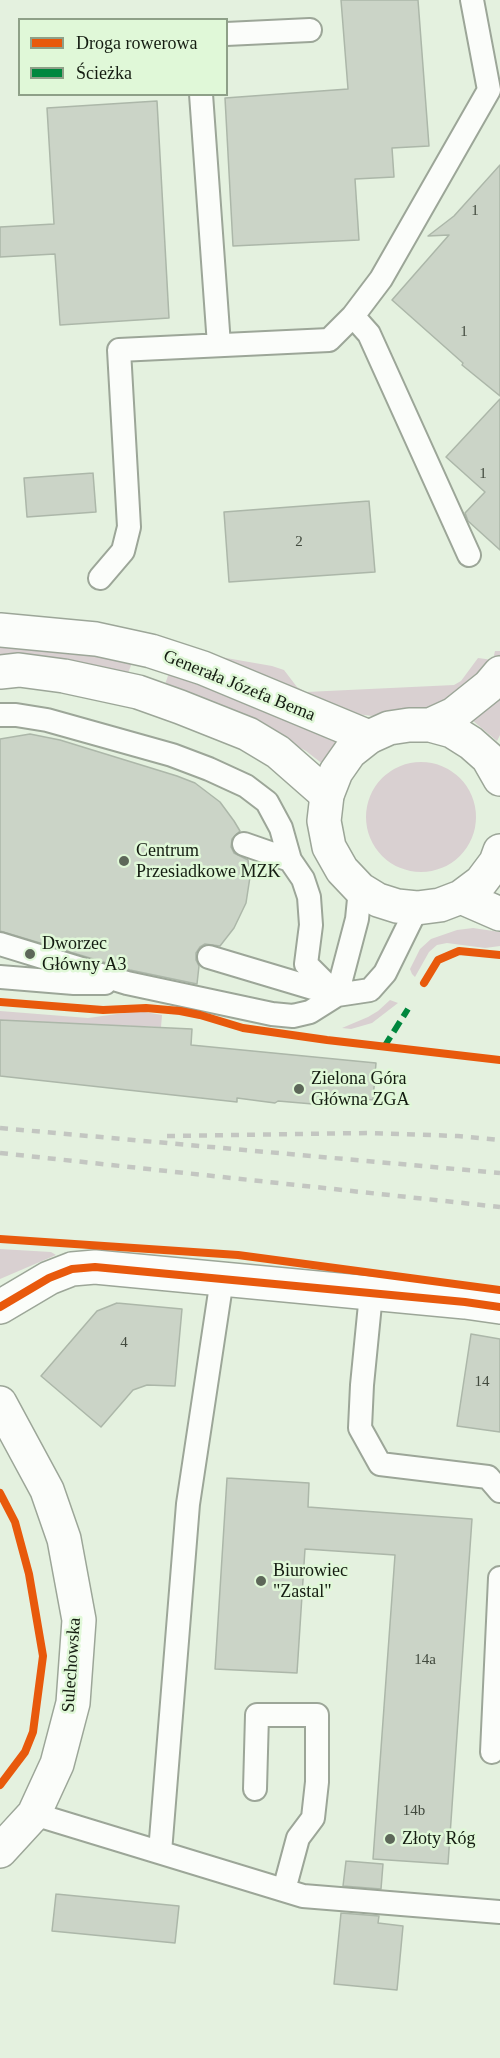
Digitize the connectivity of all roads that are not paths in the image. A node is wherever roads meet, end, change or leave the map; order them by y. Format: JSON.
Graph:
{"nodes":[{"id":1,"x":472,"y":0,"type":"edge"},
{"id":2,"x":310,"y":30,"type":"dead end"},
{"id":3,"x":228,"y":34,"type":"edge"},
{"id":4,"x":201,"y":96,"type":"edge"},
{"id":5,"x":353,"y":316,"type":"junction"},
{"id":6,"x":219,"y":345,"type":"junction"},
{"id":7,"x":469,"y":555,"type":"dead end"},
{"id":8,"x":100,"y":578,"type":"dead end"},
{"id":9,"x":0,"y":630,"type":"edge"},
{"id":10,"x":0,"y":672,"type":"edge"},
{"id":11,"x":500,"y":673,"type":"edge"},
{"id":12,"x":0,"y":715,"type":"edge"},
{"id":13,"x":430,"y":725,"type":"junction"},
{"id":14,"x":369,"y":737,"type":"junction"},
{"id":15,"x":500,"y":778,"type":"edge"},
{"id":16,"x":327,"y":795,"type":"junction"},
{"id":17,"x":244,"y":844,"type":"dead end"},
{"id":18,"x":500,"y":851,"type":"edge"},
{"id":19,"x":290,"y":860,"type":"junction"},
{"id":20,"x":360,"y":889,"type":"junction"},
{"id":21,"x":461,"y":897,"type":"junction"},
{"id":22,"x":417,"y":908,"type":"junction"},
{"id":23,"x":500,"y":914,"type":"edge"},
{"id":24,"x":0,"y":944,"type":"edge"},
{"id":25,"x":209,"y":957,"type":"dead end"},
{"id":26,"x":0,"y":977,"type":"edge"},
{"id":27,"x":127,"y":983,"type":"junction"},
{"id":28,"x":337,"y":995,"type":"junction"},
{"id":29,"x":222,"y":1279,"type":"junction"},
{"id":30,"x":371,"y":1294,"type":"junction"},
{"id":31,"x":0,"y":1307,"type":"edge"},
{"id":32,"x":500,"y":1307,"type":"edge"},
{"id":33,"x":0,"y":1403,"type":"edge"},
{"id":34,"x":500,"y":1491,"type":"edge"},
{"id":35,"x":500,"y":1578,"type":"edge"},
{"id":36,"x":492,"y":1752,"type":"dead end"},
{"id":37,"x":255,"y":1789,"type":"dead end"},
{"id":38,"x":34,"y":1814,"type":"junction"},
{"id":39,"x":0,"y":1851,"type":"edge"},
{"id":40,"x":160,"y":1852,"type":"junction"},
{"id":41,"x":284,"y":1890,"type":"junction"},
{"id":42,"x":500,"y":1912,"type":"edge"}],
"edges":[{"from":1,"to":5,"type":"lane"},
{"from":2,"to":3,"type":"lane"},
{"from":4,"to":6,"type":"lane"},
{"from":5,"to":6,"type":"lane"},
{"from":5,"to":7,"type":"lane"},
{"from":6,"to":8,"type":"lane"},
{"from":9,"to":14,"type":"street","name":"Generała Józefa Bema"},
{"from":10,"to":16,"type":"street"},
{"from":11,"to":13,"type":"street"},
{"from":12,"to":19,"type":"lane"},
{"from":13,"to":14,"type":"street"},
{"from":13,"to":15,"type":"street"},
{"from":14,"to":16,"type":"street"},
{"from":16,"to":20,"type":"street"},
{"from":17,"to":19,"type":"lane"},
{"from":18,"to":21,"type":"street"},
{"from":19,"to":28,"type":"lane"},
{"from":20,"to":22,"type":"street"},
{"from":20,"to":28,"type":"lane"},
{"from":21,"to":22,"type":"street"},
{"from":21,"to":23,"type":"street"},
{"from":22,"to":28,"type":"lane"},
{"from":24,"to":27,"type":"lane"},
{"from":25,"to":28,"type":"lane"},
{"from":26,"to":27,"type":"lane"},
{"from":27,"to":28,"type":"lane"},
{"from":29,"to":30,"type":"street"},
{"from":29,"to":31,"type":"street"},
{"from":29,"to":40,"type":"lane"},
{"from":30,"to":32,"type":"street"},
{"from":30,"to":34,"type":"lane"},
{"from":33,"to":38,"type":"street","name":"Sulechowska"},
{"from":35,"to":36,"type":"lane"},
{"from":37,"to":41,"type":"lane"},
{"from":38,"to":39,"type":"street","name":"Sulechowska"},
{"from":38,"to":40,"type":"lane"},
{"from":40,"to":41,"type":"lane"},
{"from":41,"to":42,"type":"lane"}]}
